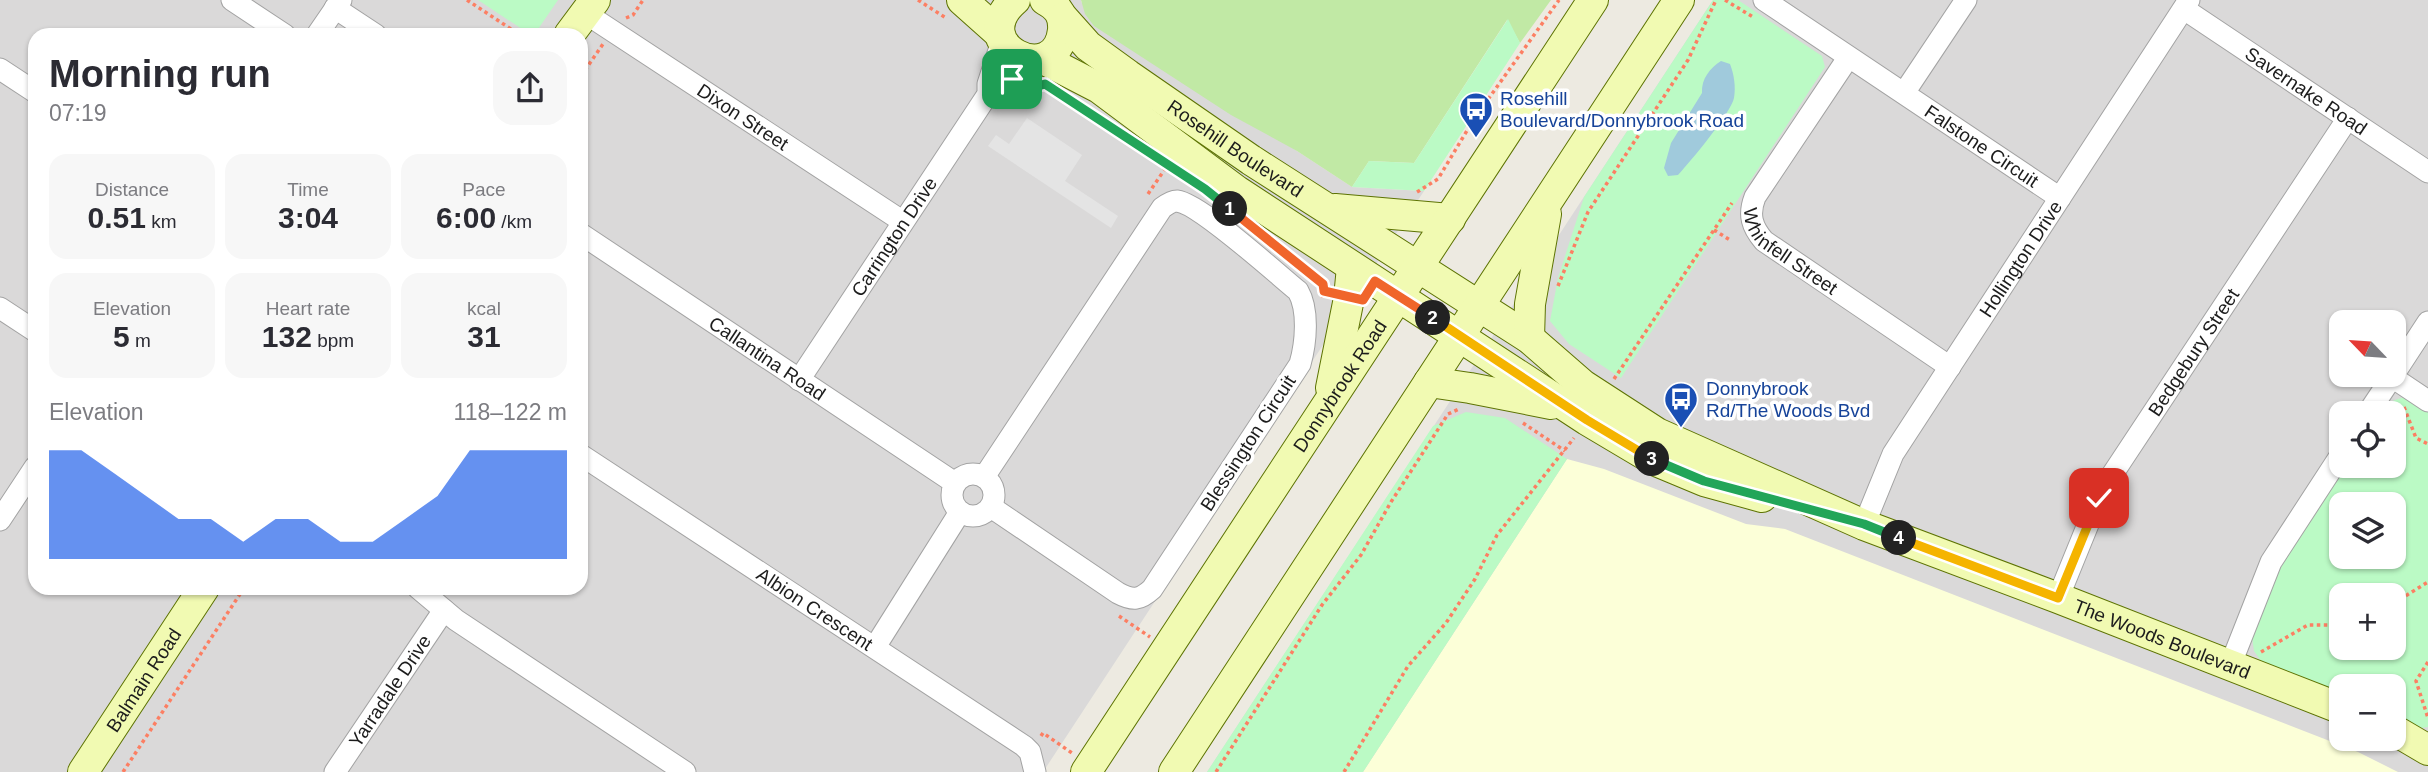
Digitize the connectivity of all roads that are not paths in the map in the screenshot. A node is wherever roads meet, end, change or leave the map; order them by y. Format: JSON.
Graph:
{"nodes":[{"id":1,"x":232,"y":0,"type":"edge"},
{"id":2,"x":1015,"y":0,"type":"edge"},
{"id":3,"x":1593,"y":0,"type":"edge"},
{"id":4,"x":1679,"y":0,"type":"edge"},
{"id":5,"x":1966,"y":0,"type":"edge"},
{"id":6,"x":338,"y":4,"type":"edge"},
{"id":7,"x":2187,"y":5,"type":"edge"},
{"id":8,"x":1057,"y":7,"type":"edge"},
{"id":9,"x":1761,"y":10,"type":"edge"},
{"id":10,"x":957,"y":11,"type":"edge"},
{"id":11,"x":583,"y":16,"type":"edge"},
{"id":12,"x":274,"y":28,"type":"edge"},
{"id":13,"x":322,"y":28,"type":"edge"},
{"id":14,"x":367,"y":28,"type":"edge"},
{"id":15,"x":1001,"y":37,"type":"junction"},
{"id":16,"x":1848,"y":58,"type":"junction"},
{"id":17,"x":1038,"y":60,"type":"junction"},
{"id":18,"x":0,"y":69,"type":"edge"},
{"id":19,"x":28,"y":87,"type":"edge"},
{"id":20,"x":1904,"y":93,"type":"junction"},
{"id":21,"x":988,"y":94,"type":"junction"},
{"id":22,"x":2348,"y":118,"type":"junction"},
{"id":23,"x":2428,"y":172,"type":"edge"},
{"id":24,"x":2060,"y":198,"type":"junction"},
{"id":25,"x":1549,"y":199,"type":"junction"},
{"id":26,"x":1327,"y":208,"type":"junction"},
{"id":27,"x":1450,"y":219,"type":"junction"},
{"id":28,"x":902,"y":221,"type":"junction"},
{"id":29,"x":588,"y":238,"type":"edge"},
{"id":30,"x":1418,"y":266,"type":"junction"},
{"id":31,"x":1352,"y":267,"type":"junction"},
{"id":32,"x":1399,"y":296,"type":"junction"},
{"id":33,"x":1479,"y":306,"type":"junction"},
{"id":34,"x":0,"y":308,"type":"edge"},
{"id":35,"x":2428,"y":322,"type":"edge"},
{"id":36,"x":28,"y":326,"type":"edge"},
{"id":37,"x":1460,"y":336,"type":"junction"},
{"id":38,"x":1529,"y":338,"type":"junction"},
{"id":39,"x":2406,"y":355,"type":"edge"},
{"id":40,"x":1950,"y":367,"type":"junction"},
{"id":41,"x":799,"y":380,"type":"junction"},
{"id":42,"x":1429,"y":382,"type":"junction"},
{"id":43,"x":2406,"y":385,"type":"edge"},
{"id":44,"x":2428,"y":401,"type":"edge"},
{"id":45,"x":1327,"y":405,"type":"junction"},
{"id":46,"x":1585,"y":409,"type":"junction"},
{"id":47,"x":588,"y":460,"type":"edge"},
{"id":48,"x":2329,"y":473,"type":"edge"},
{"id":49,"x":985,"y":477,"type":"junction"},
{"id":50,"x":28,"y":478,"type":"edge"},
{"id":51,"x":955,"y":483,"type":"junction"},
{"id":52,"x":991,"y":507,"type":"junction"},
{"id":53,"x":960,"y":512,"type":"junction"},
{"id":54,"x":0,"y":520,"type":"edge"},
{"id":55,"x":1864,"y":524,"type":"junction"},
{"id":56,"x":199,"y":595,"type":"edge"},
{"id":57,"x":426,"y":595,"type":"edge"},
{"id":58,"x":2058,"y":598,"type":"junction"},
{"id":59,"x":444,"y":610,"type":"junction"},
{"id":60,"x":875,"y":647,"type":"junction"},
{"id":61,"x":2230,"y":666,"type":"junction"},
{"id":62,"x":2329,"y":704,"type":"edge"},
{"id":63,"x":2406,"y":737,"type":"edge"},
{"id":64,"x":2428,"y":750,"type":"edge"},
{"id":65,"x":1032,"y":762,"type":"edge"},
{"id":66,"x":1077,"y":763,"type":"edge"},
{"id":67,"x":82,"y":772,"type":"edge"},
{"id":68,"x":335,"y":772,"type":"edge"},
{"id":69,"x":685,"y":772,"type":"edge"},
{"id":70,"x":1174,"y":772,"type":"edge"}],
"edges":[{"from":1,"to":12,"type":"street"},
{"from":2,"to":15,"type":"street"},
{"from":3,"to":27,"type":"street","name":"Donnybrook Road"},
{"from":4,"to":25,"type":"street"},
{"from":5,"to":20,"type":"street","name":"Falstone Circuit"},
{"from":6,"to":13,"type":"street"},
{"from":6,"to":14,"type":"street"},
{"from":7,"to":22,"type":"street","name":"Savernake Road"},
{"from":7,"to":24,"type":"street","name":"Hollington Drive"},
{"from":8,"to":17,"type":"street"},
{"from":8,"to":26,"type":"street","name":"Rosehill Boulevard"},
{"from":9,"to":16,"type":"street","name":"Falstone Circuit"},
{"from":10,"to":15,"type":"street"},
{"from":11,"to":28,"type":"street","name":"Dixon Street"},
{"from":15,"to":17,"type":"street","name":"Rosehill Boulevard"},
{"from":15,"to":21,"type":"street","name":"Carrington Drive"},
{"from":16,"to":20,"type":"street","name":"Falstone Circuit"},
{"from":16,"to":40,"type":"street","name":"Whinfell Street"},
{"from":17,"to":21,"type":"street","name":"Carrington Drive"},
{"from":17,"to":31,"type":"street","name":"Rosehill Boulevard"},
{"from":18,"to":19,"type":"street"},
{"from":20,"to":24,"type":"street","name":"Falstone Circuit"},
{"from":21,"to":28,"type":"street","name":"Carrington Drive"},
{"from":22,"to":23,"type":"street","name":"Savernake Road"},
{"from":22,"to":58,"type":"street","name":"Bedgebury Street"},
{"from":24,"to":40,"type":"street","name":"Hollington Drive"},
{"from":25,"to":33,"type":"street"},
{"from":25,"to":38,"type":"street"},
{"from":26,"to":27,"type":"street"},
{"from":26,"to":30,"type":"street","name":"Rosehill Boulevard"},
{"from":27,"to":30,"type":"street","name":"Donnybrook Road"},
{"from":28,"to":41,"type":"street","name":"Carrington Drive"},
{"from":29,"to":41,"type":"street","name":"Callantina Road"},
{"from":30,"to":32,"type":"street","name":"Donnybrook Road"},
{"from":30,"to":33,"type":"street","name":"Rosehill Boulevard"},
{"from":31,"to":32,"type":"street","name":"Rosehill Boulevard"},
{"from":31,"to":45,"type":"street"},
{"from":32,"to":37,"type":"street","name":"Rosehill Boulevard"},
{"from":32,"to":45,"type":"street","name":"Donnybrook Road"},
{"from":33,"to":37,"type":"street"},
{"from":33,"to":38,"type":"street","name":"The Woods Boulevard"},
{"from":34,"to":36,"type":"street"},
{"from":35,"to":39,"type":"street"},
{"from":37,"to":42,"type":"street"},
{"from":37,"to":46,"type":"street","name":"The Woods Boulevard"},
{"from":38,"to":46,"type":"street","name":"The Woods Boulevard"},
{"from":40,"to":55,"type":"street","name":"Hollington Drive"},
{"from":41,"to":51,"type":"street","name":"Callantina Road"},
{"from":42,"to":46,"type":"street"},
{"from":42,"to":70,"type":"street"},
{"from":43,"to":44,"type":"street"},
{"from":45,"to":66,"type":"street","name":"Donnybrook Road"},
{"from":46,"to":55,"type":"street","name":"The Woods Boulevard"},
{"from":47,"to":60,"type":"street","name":"Albion Crescent"},
{"from":48,"to":61,"type":"street"},
{"from":49,"to":51,"type":"street"},
{"from":49,"to":52,"type":"street"},
{"from":49,"to":52,"type":"street","name":"Blessington Circuit"},
{"from":50,"to":54,"type":"street"},
{"from":51,"to":53,"type":"street"},
{"from":52,"to":53,"type":"street"},
{"from":53,"to":60,"type":"street"},
{"from":55,"to":58,"type":"street","name":"The Woods Boulevard"},
{"from":56,"to":67,"type":"street","name":"Balmain Road"},
{"from":57,"to":59,"type":"street"},
{"from":58,"to":61,"type":"street","name":"The Woods Boulevard"},
{"from":59,"to":68,"type":"street","name":"Yarradale Drive"},
{"from":59,"to":69,"type":"street"},
{"from":60,"to":65,"type":"street","name":"Albion Crescent"},
{"from":61,"to":62,"type":"street","name":"The Woods Boulevard"},
{"from":63,"to":64,"type":"street"}]}
